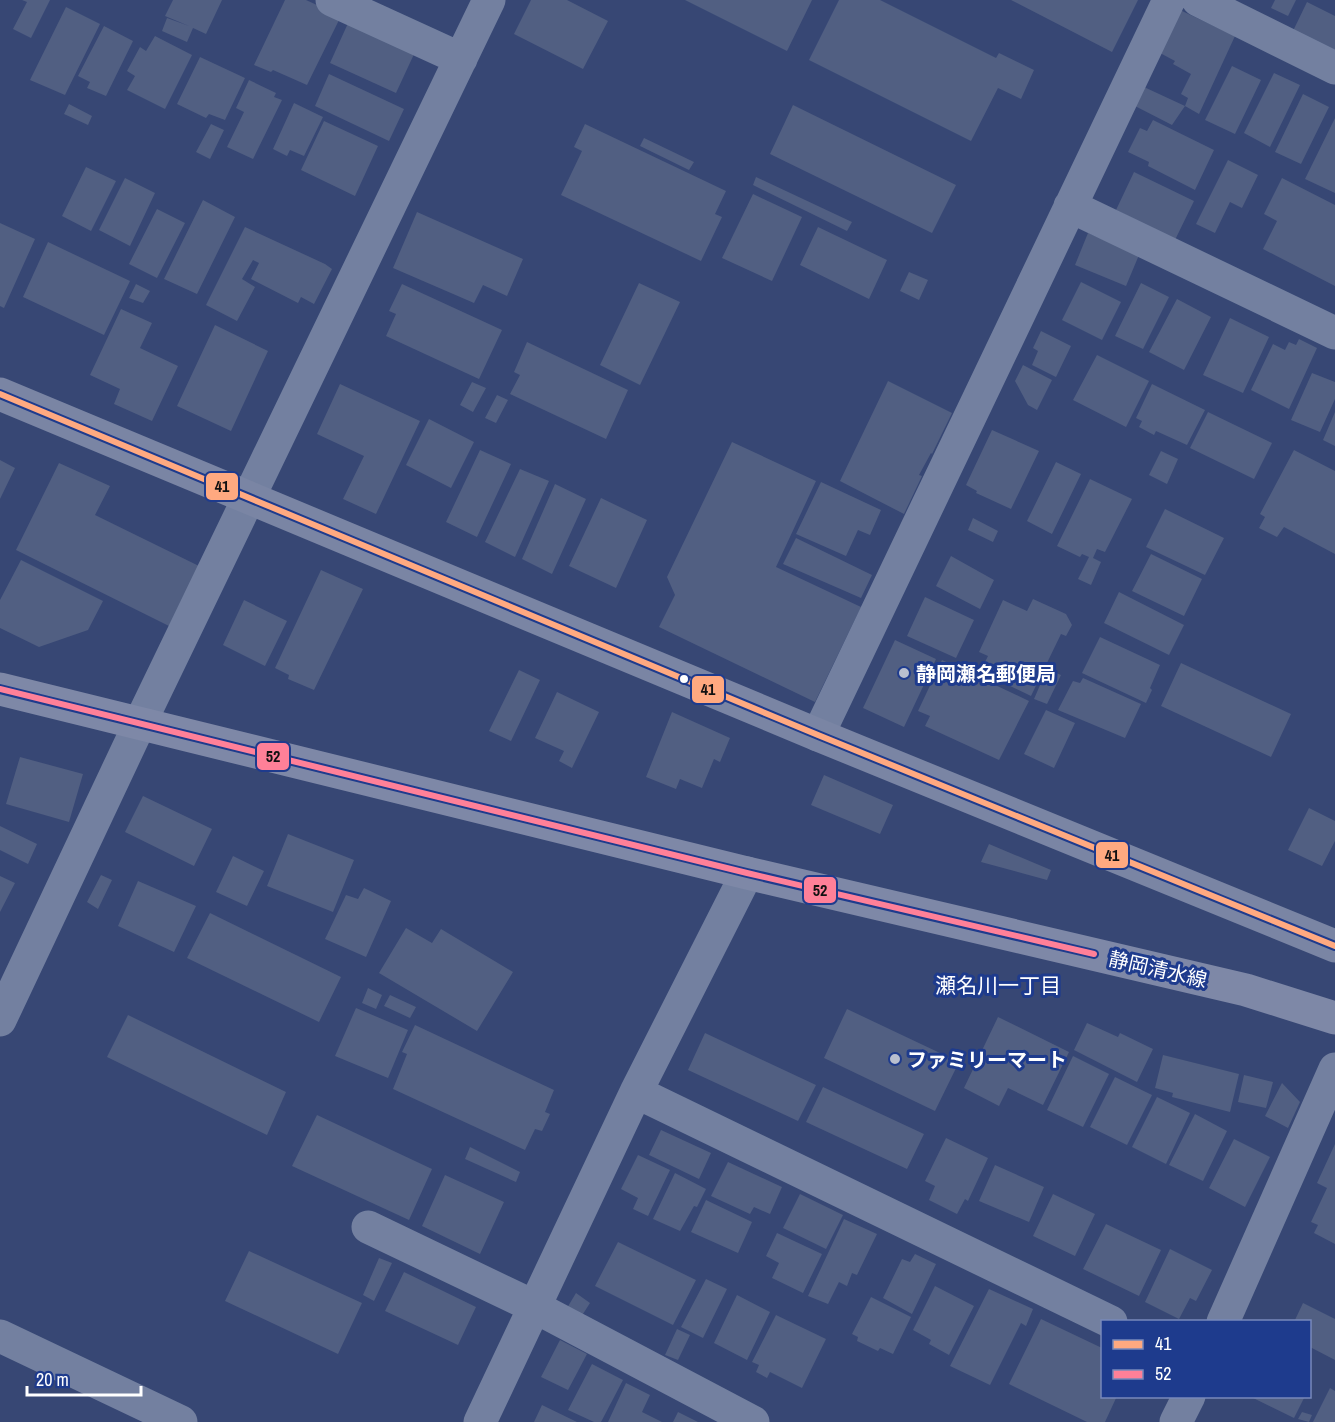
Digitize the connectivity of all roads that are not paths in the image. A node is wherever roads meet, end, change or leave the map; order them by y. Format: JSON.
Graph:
{"nodes":[{"id":1,"x":332,"y":0,"type":"edge"},
{"id":2,"x":489,"y":0,"type":"edge"},
{"id":3,"x":1169,"y":0,"type":"edge"},
{"id":4,"x":1198,"y":0,"type":"edge"},
{"id":5,"x":461,"y":59,"type":"junction"},
{"id":6,"x":1335,"y":68,"type":"edge"},
{"id":7,"x":1070,"y":206,"type":"junction"},
{"id":8,"x":1335,"y":333,"type":"edge"},
{"id":9,"x":0,"y":394,"type":"edge"},
{"id":10,"x":250,"y":497,"type":"junction"},
{"id":11,"x":0,"y":689,"type":"edge"},
{"id":12,"x":140,"y":723,"type":"junction"},
{"id":13,"x":818,"y":735,"type":"junction"},
{"id":14,"x":747,"y":873,"type":"junction"},
{"id":15,"x":1335,"y":946,"type":"edge"},
{"id":16,"x":1335,"y":1018,"type":"edge"},
{"id":17,"x":0,"y":1020,"type":"edge"},
{"id":18,"x":1335,"y":1069,"type":"edge"},
{"id":19,"x":636,"y":1092,"type":"junction"},
{"id":20,"x":368,"y":1227,"type":"dead end"},
{"id":21,"x":535,"y":1307,"type":"junction"},
{"id":22,"x":1107,"y":1320,"type":"edge"},
{"id":23,"x":1224,"y":1320,"type":"edge"},
{"id":24,"x":0,"y":1336,"type":"edge"},
{"id":25,"x":1188,"y":1398,"type":"edge"},
{"id":26,"x":181,"y":1422,"type":"edge"},
{"id":27,"x":480,"y":1422,"type":"edge"},
{"id":28,"x":753,"y":1422,"type":"edge"},
{"id":29,"x":1176,"y":1422,"type":"edge"}],
"edges":[{"from":1,"to":5,"type":"street"},
{"from":2,"to":5,"type":"street"},
{"from":3,"to":7,"type":"street"},
{"from":4,"to":6,"type":"street"},
{"from":5,"to":10,"type":"street"},
{"from":7,"to":8,"type":"street"},
{"from":7,"to":13,"type":"street"},
{"from":9,"to":10,"type":"street"},
{"from":10,"to":12,"type":"street"},
{"from":10,"to":13,"type":"street"},
{"from":11,"to":12,"type":"main road","name":"静岡清水線"},
{"from":12,"to":14,"type":"main road","name":"静岡清水線"},
{"from":12,"to":17,"type":"street"},
{"from":13,"to":15,"type":"street"},
{"from":14,"to":16,"type":"main road","name":"静岡清水線"},
{"from":14,"to":19,"type":"street"},
{"from":18,"to":23,"type":"street"},
{"from":19,"to":21,"type":"street"},
{"from":19,"to":22,"type":"street"},
{"from":20,"to":21,"type":"street"},
{"from":21,"to":27,"type":"street"},
{"from":21,"to":28,"type":"street"},
{"from":24,"to":26,"type":"street"},
{"from":25,"to":29,"type":"street"}]}
